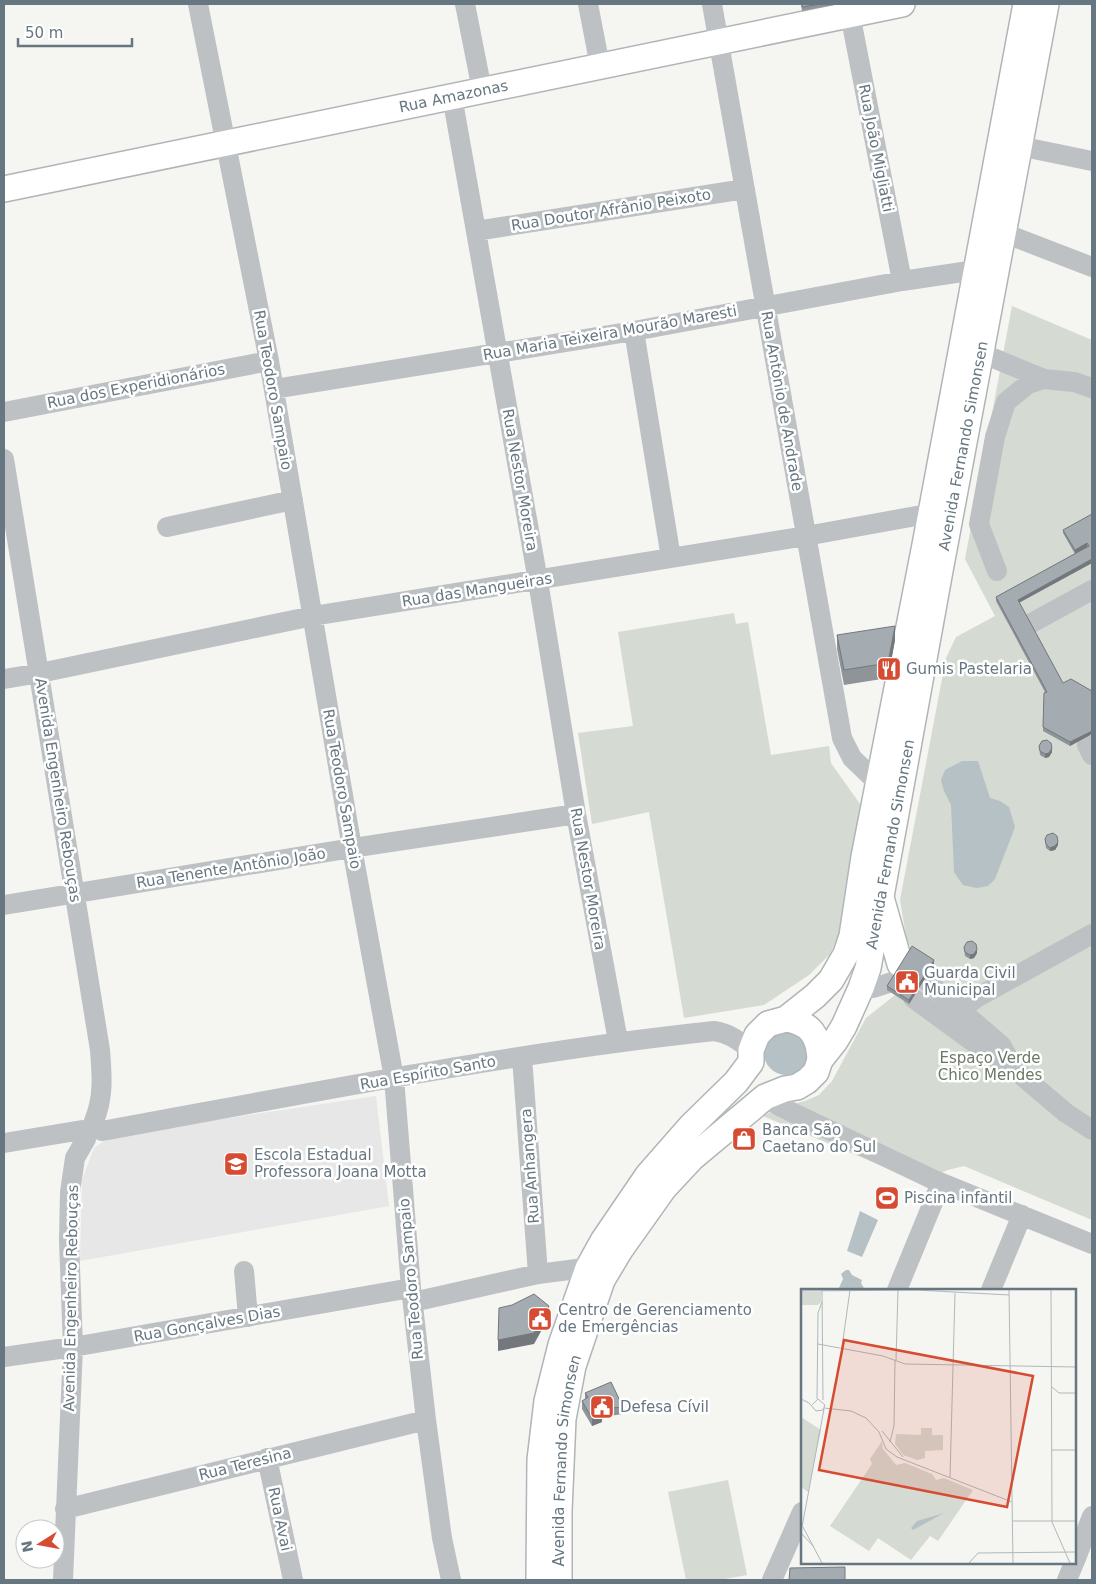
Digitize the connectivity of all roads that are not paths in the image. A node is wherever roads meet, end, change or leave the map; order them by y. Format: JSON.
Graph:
{"nodes":[{"id":1,"x":198,"y":4,"type":"edge"},
{"id":2,"x":464,"y":4,"type":"edge"},
{"id":3,"x":588,"y":4,"type":"edge"},
{"id":4,"x":712,"y":4,"type":"edge"},
{"id":5,"x":902,"y":4,"type":"edge"},
{"id":6,"x":1026,"y":4,"type":"edge"},
{"id":7,"x":1046,"y":4,"type":"edge"},
{"id":8,"x":850,"y":14,"type":"junction"},
{"id":9,"x":720,"y":41,"type":"junction"},
{"id":10,"x":600,"y":66,"type":"junction"},
{"id":11,"x":482,"y":90,"type":"junction"},
{"id":12,"x":452,"y":96,"type":"junction"},
{"id":13,"x":226,"y":143,"type":"junction"},
{"id":14,"x":1019,"y":146,"type":"junction"},
{"id":15,"x":1092,"y":161,"type":"edge"},
{"id":16,"x":4,"y":189,"type":"edge"},
{"id":17,"x":746,"y":189,"type":"junction"},
{"id":18,"x":476,"y":231,"type":"junction"},
{"id":19,"x":1004,"y":232,"type":"junction"},
{"id":20,"x":1092,"y":267,"type":"edge"},
{"id":21,"x":976,"y":270,"type":"junction"},
{"id":22,"x":902,"y":281,"type":"junction"},
{"id":23,"x":765,"y":307,"type":"junction"},
{"id":24,"x":634,"y":331,"type":"junction"},
{"id":25,"x":498,"y":352,"type":"junction"},
{"id":26,"x":981,"y":354,"type":"junction"},
{"id":27,"x":269,"y":361,"type":"junction"},
{"id":28,"x":1044,"y":379,"type":"junction"},
{"id":29,"x":274,"y":388,"type":"junction"},
{"id":30,"x":1092,"y":388,"type":"edge"},
{"id":31,"x":4,"y":412,"type":"edge"},
{"id":32,"x":4,"y":460,"type":"edge"},
{"id":33,"x":293,"y":500,"type":"junction"},
{"id":34,"x":941,"y":512,"type":"junction"},
{"id":35,"x":167,"y":527,"type":"dead end"},
{"id":36,"x":806,"y":536,"type":"junction"},
{"id":37,"x":671,"y":558,"type":"junction"},
{"id":38,"x":997,"y":571,"type":"dead end"},
{"id":39,"x":538,"y":580,"type":"junction"},
{"id":40,"x":1092,"y":590,"type":"edge"},
{"id":41,"x":313,"y":616,"type":"junction"},
{"id":42,"x":1026,"y":626,"type":"edge"},
{"id":43,"x":40,"y":673,"type":"junction"},
{"id":44,"x":4,"y":679,"type":"edge"},
{"id":45,"x":879,"y":784,"type":"junction"},
{"id":46,"x":576,"y":814,"type":"junction"},
{"id":47,"x":352,"y":848,"type":"junction"},
{"id":48,"x":75,"y":894,"type":"junction"},
{"id":49,"x":881,"y":898,"type":"junction"},
{"id":50,"x":4,"y":905,"type":"edge"},
{"id":51,"x":1092,"y":934,"type":"edge"},
{"id":52,"x":898,"y":970,"type":"joint"},
{"id":53,"x":924,"y":979,"type":"edge"},
{"id":54,"x":861,"y":988,"type":"junction"},
{"id":55,"x":913,"y":998,"type":"edge"},
{"id":56,"x":952,"y":1010,"type":"junction"},
{"id":57,"x":786,"y":1019,"type":"junction"},
{"id":58,"x":618,"y":1041,"type":"junction"},
{"id":59,"x":751,"y":1056,"type":"junction"},
{"id":60,"x":522,"y":1057,"type":"junction"},
{"id":61,"x":820,"y":1060,"type":"junction"},
{"id":62,"x":394,"y":1078,"type":"junction"},
{"id":63,"x":775,"y":1093,"type":"junction"},
{"id":64,"x":91,"y":1130,"type":"junction"},
{"id":65,"x":1092,"y":1130,"type":"edge"},
{"id":66,"x":4,"y":1143,"type":"edge"},
{"id":67,"x":941,"y":1183,"type":"junction"},
{"id":68,"x":1022,"y":1215,"type":"junction"},
{"id":69,"x":1092,"y":1244,"type":"edge"},
{"id":70,"x":600,"y":1266,"type":"junction"},
{"id":71,"x":244,"y":1271,"type":"dead end"},
{"id":72,"x":538,"y":1274,"type":"junction"},
{"id":73,"x":897,"y":1289,"type":"edge"},
{"id":74,"x":991,"y":1289,"type":"edge"},
{"id":75,"x":412,"y":1295,"type":"junction"},
{"id":76,"x":248,"y":1317,"type":"junction"},
{"id":77,"x":73,"y":1347,"type":"junction"},
{"id":78,"x":4,"y":1357,"type":"edge"},
{"id":79,"x":426,"y":1420,"type":"junction"},
{"id":80,"x":268,"y":1458,"type":"junction"},
{"id":81,"x":65,"y":1510,"type":"junction"},
{"id":82,"x":801,"y":1514,"type":"edge"},
{"id":83,"x":1092,"y":1516,"type":"edge"},
{"id":84,"x":1076,"y":1557,"type":"edge"},
{"id":85,"x":1073,"y":1564,"type":"edge"},
{"id":86,"x":63,"y":1580,"type":"edge"},
{"id":87,"x":293,"y":1580,"type":"edge"},
{"id":88,"x":451,"y":1580,"type":"edge"},
{"id":89,"x":540,"y":1580,"type":"edge"},
{"id":90,"x":559,"y":1580,"type":"edge"},
{"id":91,"x":772,"y":1580,"type":"edge"},
{"id":92,"x":1067,"y":1580,"type":"edge"}],
"edges":[{"from":1,"to":13,"type":"street","name":"Rua Teodoro Sampaio"},
{"from":2,"to":11,"type":"street"},
{"from":3,"to":10,"type":"street"},
{"from":4,"to":9,"type":"street","name":"Rua Antônio de Andrade"},
{"from":5,"to":8,"type":"main road","name":"Rua Amazonas"},
{"from":6,"to":21,"type":"main road","name":"Avenida Fernando Simonsen"},
{"from":7,"to":14,"type":"main road","name":"Avenida Fernando Simonsen"},
{"from":8,"to":9,"type":"main road","name":"Rua Amazonas"},
{"from":8,"to":22,"type":"street","name":"Rua João Migliatti"},
{"from":9,"to":10,"type":"main road","name":"Rua Amazonas"},
{"from":9,"to":17,"type":"street","name":"Rua Antônio de Andrade"},
{"from":10,"to":11,"type":"main road","name":"Rua Amazonas"},
{"from":11,"to":12,"type":"main road","name":"Rua Amazonas"},
{"from":12,"to":13,"type":"main road","name":"Rua Amazonas"},
{"from":12,"to":18,"type":"street","name":"Rua Nestor Moreira"},
{"from":13,"to":16,"type":"main road","name":"Rua Amazonas"},
{"from":13,"to":27,"type":"street","name":"Rua Teodoro Sampaio"},
{"from":14,"to":15,"type":"street"},
{"from":14,"to":19,"type":"main road","name":"Avenida Fernando Simonsen"},
{"from":17,"to":18,"type":"street","name":"Rua Doutor Afrânio Peixoto"},
{"from":17,"to":23,"type":"street","name":"Rua Antônio de Andrade"},
{"from":18,"to":25,"type":"street","name":"Rua Nestor Moreira"},
{"from":19,"to":20,"type":"street"},
{"from":19,"to":26,"type":"main road","name":"Avenida Fernando Simonsen"},
{"from":21,"to":22,"type":"street","name":"Rua Maria Teixeira Mourão Maresti"},
{"from":21,"to":34,"type":"main road","name":"Avenida Fernando Simonsen"},
{"from":22,"to":23,"type":"street","name":"Rua Maria Teixeira Mourão Maresti"},
{"from":23,"to":24,"type":"street","name":"Rua Maria Teixeira Mourão Maresti"},
{"from":23,"to":36,"type":"street","name":"Rua Antônio de Andrade"},
{"from":24,"to":25,"type":"street","name":"Rua Maria Teixeira Mourão Maresti"},
{"from":24,"to":37,"type":"street"},
{"from":25,"to":29,"type":"street","name":"Rua Maria Teixeira Mourão Maresti"},
{"from":25,"to":39,"type":"street","name":"Rua Nestor Moreira"},
{"from":26,"to":28,"type":"street"},
{"from":26,"to":34,"type":"main road","name":"Avenida Fernando Simonsen"},
{"from":27,"to":29,"type":"street","name":"Rua Teodoro Sampaio"},
{"from":27,"to":31,"type":"street","name":"Rua dos Experidionários"},
{"from":28,"to":30,"type":"street"},
{"from":28,"to":38,"type":"street"},
{"from":29,"to":33,"type":"street","name":"Rua Teodoro Sampaio"},
{"from":32,"to":43,"type":"street","name":"Avenida Engenheiro Rebouças"},
{"from":33,"to":35,"type":"street"},
{"from":33,"to":41,"type":"street","name":"Rua Teodoro Sampaio"},
{"from":34,"to":36,"type":"street","name":"Rua das Mangueiras"},
{"from":34,"to":45,"type":"main road","name":"Avenida Fernando Simonsen"},
{"from":34,"to":49,"type":"main road","name":"Avenida Fernando Simonsen"},
{"from":36,"to":37,"type":"street","name":"Rua das Mangueiras"},
{"from":36,"to":45,"type":"street","name":"Rua Antônio de Andrade"},
{"from":37,"to":39,"type":"street","name":"Rua das Mangueiras"},
{"from":39,"to":41,"type":"street","name":"Rua das Mangueiras"},
{"from":39,"to":46,"type":"street","name":"Rua Nestor Moreira"},
{"from":40,"to":42,"type":"street"},
{"from":41,"to":43,"type":"street","name":"Rua das Mangueiras"},
{"from":41,"to":47,"type":"street","name":"Rua Teodoro Sampaio"},
{"from":43,"to":44,"type":"street","name":"Rua das Mangueiras"},
{"from":43,"to":48,"type":"street","name":"Avenida Engenheiro Rebouças"},
{"from":45,"to":57,"type":"main road","name":"Avenida Fernando Simonsen"},
{"from":46,"to":47,"type":"street","name":"Rua Tenente Antônio João"},
{"from":46,"to":58,"type":"street","name":"Rua Nestor Moreira"},
{"from":47,"to":48,"type":"street","name":"Rua Tenente Antônio João"},
{"from":47,"to":62,"type":"street","name":"Rua Teodoro Sampaio"},
{"from":48,"to":50,"type":"street","name":"Rua Tenente Antônio João"},
{"from":48,"to":64,"type":"street","name":"Avenida Engenheiro Rebouças"},
{"from":49,"to":52,"type":"main road"},
{"from":49,"to":54,"type":"main road","name":"Avenida Fernando Simonsen"},
{"from":51,"to":56,"type":"street"},
{"from":52,"to":54,"type":"street"},
{"from":53,"to":56,"type":"street"},
{"from":54,"to":61,"type":"main road","name":"Avenida Fernando Simonsen"},
{"from":55,"to":56,"type":"street"},
{"from":56,"to":65,"type":"street"},
{"from":57,"to":59,"type":"main road","name":"Avenida Fernando Simonsen"},
{"from":57,"to":61,"type":"main road"},
{"from":58,"to":59,"type":"street","name":"Rua Espírito Santo"},
{"from":58,"to":60,"type":"street","name":"Rua Espírito Santo"},
{"from":59,"to":63,"type":"main road"},
{"from":59,"to":70,"type":"main road","name":"Avenida Fernando Simonsen"},
{"from":60,"to":62,"type":"street","name":"Rua Espírito Santo"},
{"from":60,"to":72,"type":"street","name":"Rua Anhangera"},
{"from":61,"to":63,"type":"main road","name":"Avenida Fernando Simonsen"},
{"from":62,"to":64,"type":"street","name":"Rua Espírito Santo"},
{"from":62,"to":75,"type":"street","name":"Rua Teodoro Sampaio"},
{"from":63,"to":67,"type":"street"},
{"from":63,"to":70,"type":"main road","name":"Avenida Fernando Simonsen"},
{"from":64,"to":66,"type":"street","name":"Rua Espírito Santo"},
{"from":64,"to":77,"type":"street","name":"Avenida Engenheiro Rebouças"},
{"from":67,"to":68,"type":"street"},
{"from":67,"to":73,"type":"street"},
{"from":68,"to":69,"type":"street"},
{"from":68,"to":74,"type":"street"},
{"from":70,"to":72,"type":"street","name":"Rua Gonçalves Dias"},
{"from":70,"to":89,"type":"main road","name":"Avenida Fernando Simonsen"},
{"from":70,"to":90,"type":"main road","name":"Avenida Fernando Simonsen"},
{"from":71,"to":76,"type":"street"},
{"from":72,"to":75,"type":"street","name":"Rua Gonçalves Dias"},
{"from":75,"to":76,"type":"street","name":"Rua Gonçalves Dias"},
{"from":75,"to":79,"type":"street","name":"Rua Teodoro Sampaio"},
{"from":76,"to":77,"type":"street","name":"Rua Gonçalves Dias"},
{"from":77,"to":78,"type":"street","name":"Rua Gonçalves Dias"},
{"from":77,"to":81,"type":"street","name":"Avenida Engenheiro Rebouças"},
{"from":79,"to":80,"type":"street","name":"Rua Teresina"},
{"from":79,"to":88,"type":"street","name":"Rua Teodoro Sampaio"},
{"from":80,"to":81,"type":"street","name":"Rua Teresina"},
{"from":80,"to":87,"type":"street","name":"Rua Avai"},
{"from":81,"to":86,"type":"street","name":"Avenida Engenheiro Rebouças"},
{"from":82,"to":91,"type":"street"},
{"from":83,"to":84,"type":"street"},
{"from":85,"to":92,"type":"street"}]}
